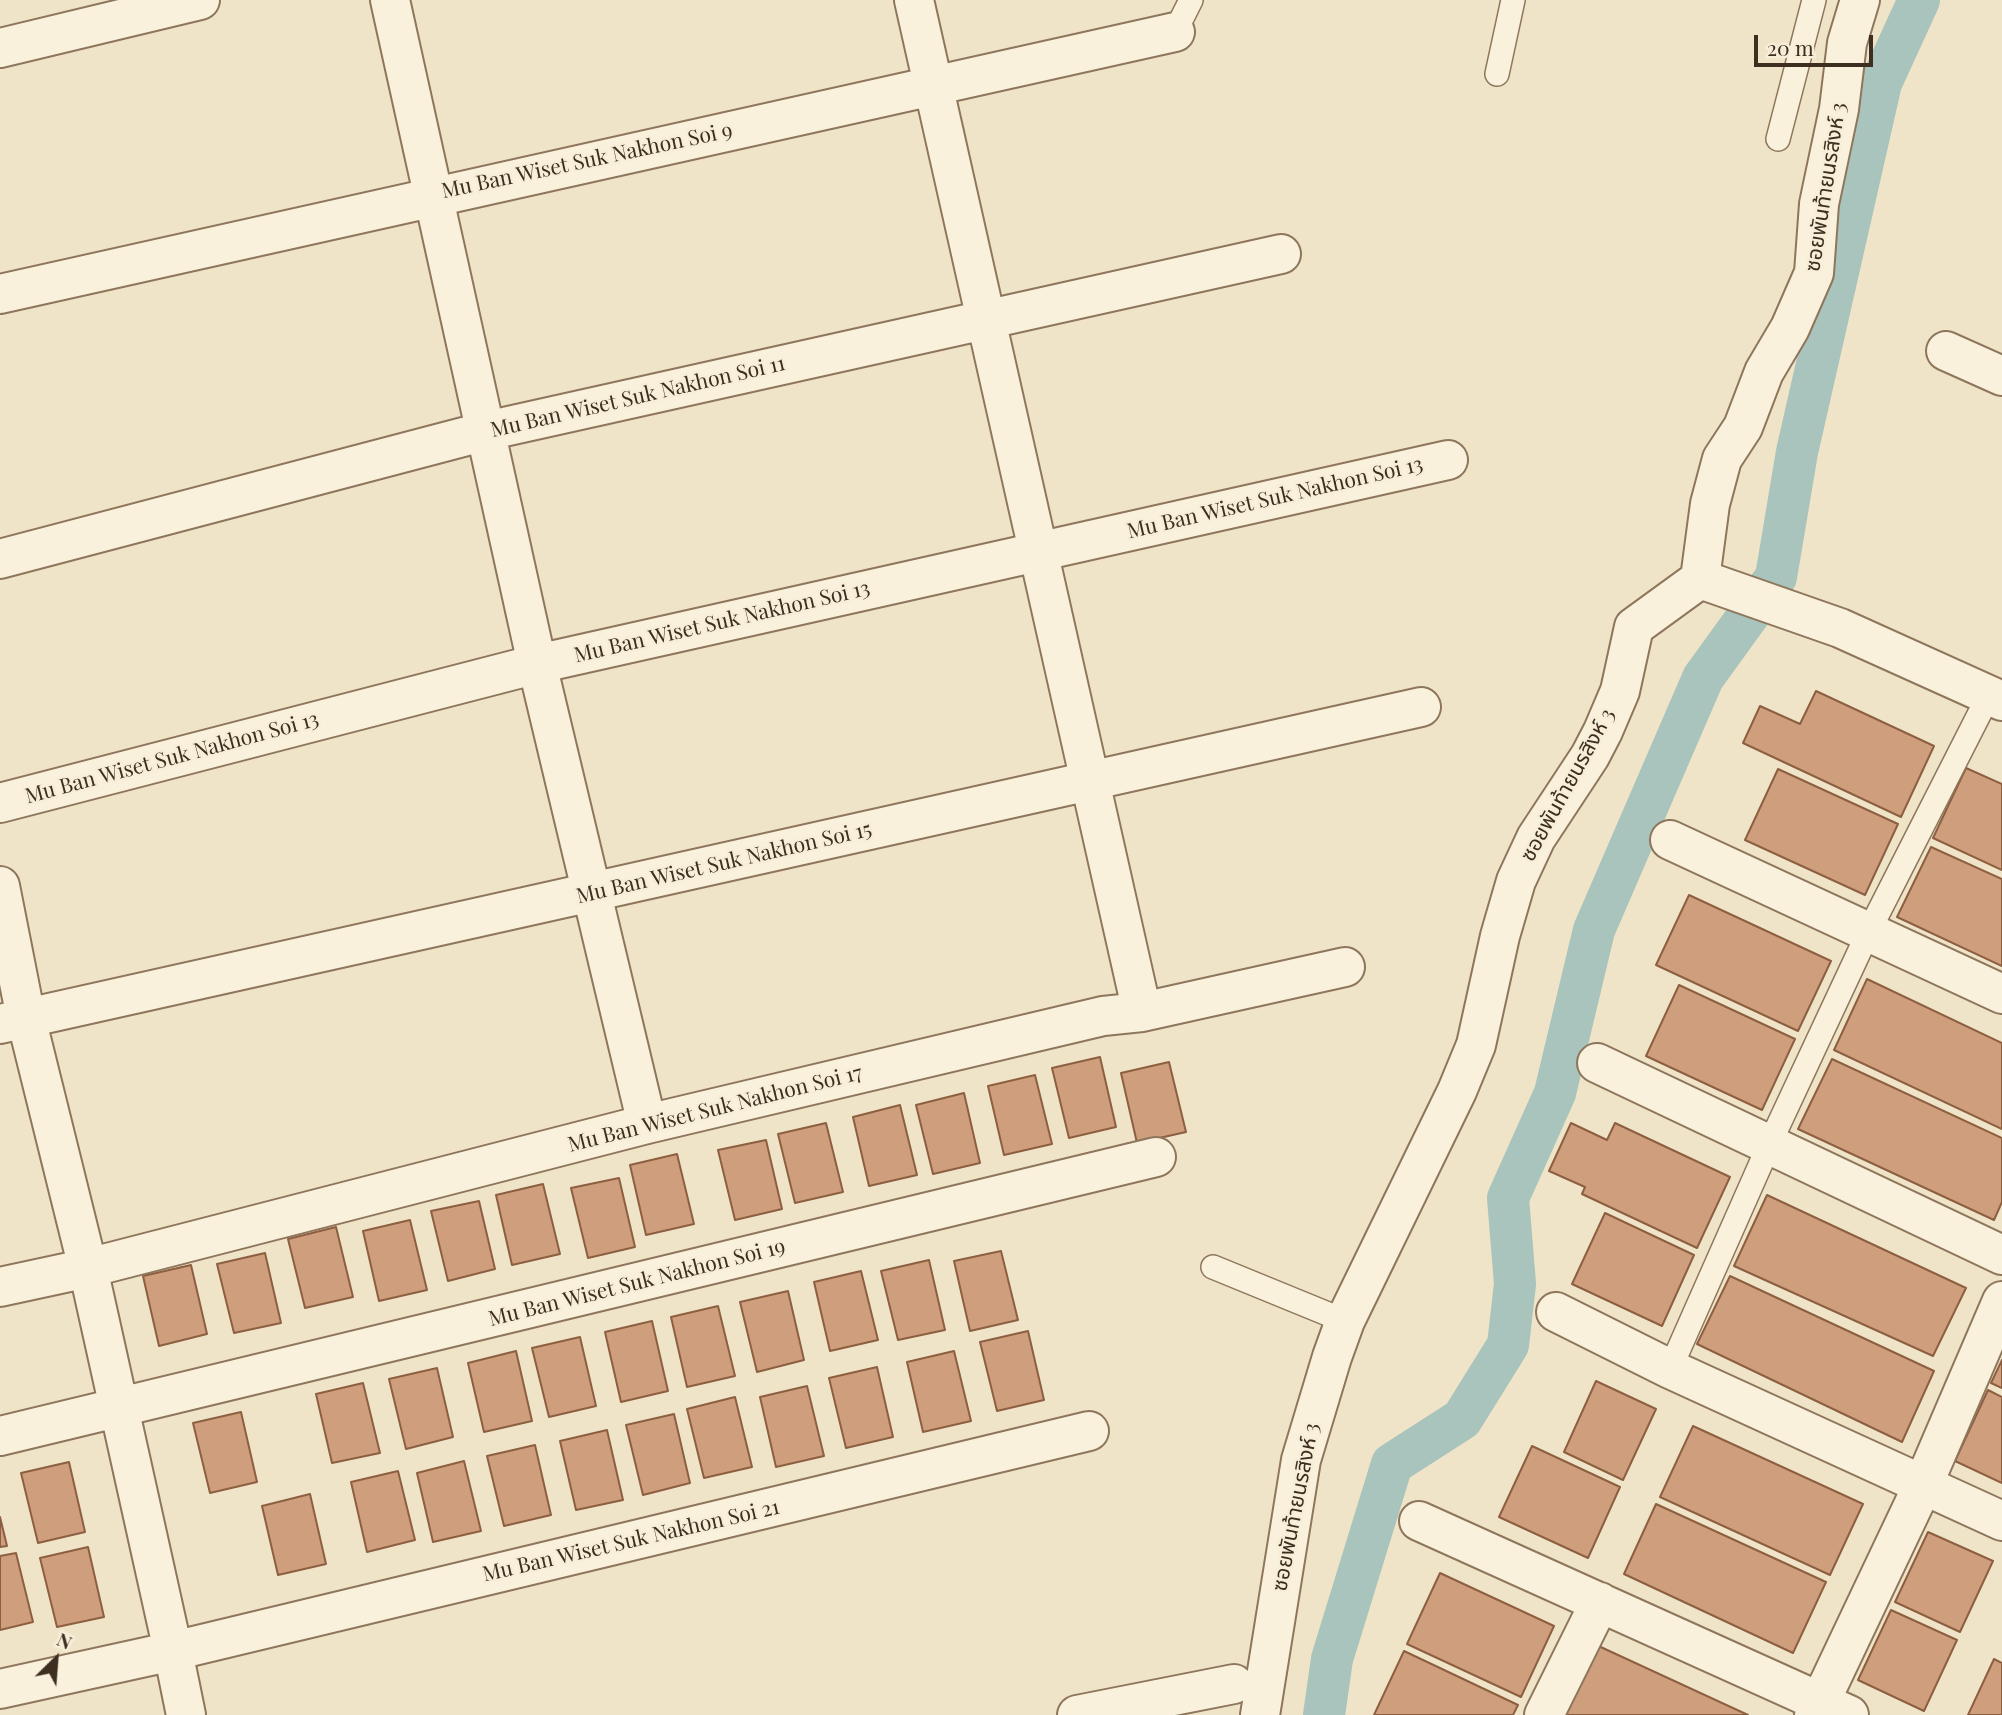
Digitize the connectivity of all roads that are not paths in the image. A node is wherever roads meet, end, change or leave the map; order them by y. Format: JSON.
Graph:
{"nodes":[{"id":1,"x":200,"y":0,"type":"edge"},
{"id":2,"x":390,"y":0,"type":"edge"},
{"id":3,"x":914,"y":0,"type":"edge"},
{"id":4,"x":1513,"y":0,"type":"edge"},
{"id":5,"x":1812,"y":7,"type":"edge"},
{"id":6,"x":1856,"y":11,"type":"edge"},
{"id":7,"x":1183,"y":16,"type":"edge"},
{"id":8,"x":0,"y":48,"type":"edge"},
{"id":9,"x":1497,"y":74,"type":"dead end"},
{"id":10,"x":933,"y":85,"type":"junction"},
{"id":11,"x":1779,"y":139,"type":"dead end"},
{"id":12,"x":434,"y":195,"type":"junction"},
{"id":13,"x":1281,"y":254,"type":"dead end"},
{"id":14,"x":0,"y":294,"type":"edge"},
{"id":15,"x":986,"y":320,"type":"junction"},
{"id":16,"x":1946,"y":351,"type":"dead end"},
{"id":17,"x":2002,"y":376,"type":"edge"},
{"id":18,"x":486,"y":431,"type":"junction"},
{"id":19,"x":1448,"y":460,"type":"dead end"},
{"id":20,"x":1038,"y":552,"type":"junction"},
{"id":21,"x":0,"y":559,"type":"edge"},
{"id":22,"x":1700,"y":579,"type":"junction"},
{"id":23,"x":537,"y":663,"type":"junction"},
{"id":24,"x":1996,"y":698,"type":"edge"},
{"id":25,"x":1421,"y":708,"type":"dead end"},
{"id":26,"x":1090,"y":782,"type":"junction"},
{"id":27,"x":0,"y":803,"type":"edge"},
{"id":28,"x":1670,"y":840,"type":"dead end"},
{"id":29,"x":0,"y":886,"type":"edge"},
{"id":30,"x":592,"y":893,"type":"junction"},
{"id":31,"x":1869,"y":931,"type":"junction"},
{"id":32,"x":1345,"y":967,"type":"dead end"},
{"id":33,"x":2002,"y":994,"type":"edge"},
{"id":34,"x":1142,"y":1012,"type":"junction"},
{"id":35,"x":13,"y":1021,"type":"edge"},
{"id":36,"x":1597,"y":1063,"type":"dead end"},
{"id":37,"x":647,"y":1124,"type":"junction"},
{"id":38,"x":1770,"y":1143,"type":"junction"},
{"id":39,"x":1156,"y":1157,"type":"dead end"},
{"id":40,"x":2002,"y":1255,"type":"edge"},
{"id":41,"x":1213,"y":1267,"type":"dead end"},
{"id":42,"x":88,"y":1268,"type":"junction"},
{"id":43,"x":0,"y":1287,"type":"edge"},
{"id":44,"x":2002,"y":1301,"type":"edge"},
{"id":45,"x":1556,"y":1312,"type":"dead end"},
{"id":46,"x":1345,"y":1321,"type":"junction"},
{"id":47,"x":1670,"y":1369,"type":"junction"},
{"id":48,"x":118,"y":1409,"type":"junction"},
{"id":49,"x":1089,"y":1431,"type":"dead end"},
{"id":50,"x":0,"y":1436,"type":"edge"},
{"id":51,"x":1923,"y":1485,"type":"junction"},
{"id":52,"x":1419,"y":1521,"type":"dead end"},
{"id":53,"x":2002,"y":1521,"type":"edge"},
{"id":54,"x":1600,"y":1602,"type":"junction"},
{"id":55,"x":173,"y":1651,"type":"junction"},
{"id":56,"x":1234,"y":1684,"type":"dead end"},
{"id":57,"x":0,"y":1689,"type":"edge"},
{"id":58,"x":1828,"y":1710,"type":"edge"},
{"id":59,"x":186,"y":1715,"type":"edge"},
{"id":60,"x":1077,"y":1715,"type":"edge"},
{"id":61,"x":1260,"y":1715,"type":"edge"},
{"id":62,"x":1544,"y":1715,"type":"edge"}],
"edges":[{"from":1,"to":8,"type":"street"},
{"from":2,"to":12,"type":"street"},
{"from":3,"to":10,"type":"street"},
{"from":4,"to":9,"type":"lane"},
{"from":5,"to":6,"type":"lane"},
{"from":5,"to":11,"type":"lane"},
{"from":6,"to":22,"type":"street","name":"ซอยพันท้ายนรสิงห์ 3"},
{"from":7,"to":10,"type":"street","name":"Mu Ban Wiset Suk Nakhon Soi 9"},
{"from":10,"to":12,"type":"street","name":"Mu Ban Wiset Suk Nakhon Soi 9"},
{"from":10,"to":15,"type":"street"},
{"from":12,"to":14,"type":"street","name":"Mu Ban Wiset Suk Nakhon Soi 9"},
{"from":12,"to":18,"type":"street"},
{"from":13,"to":15,"type":"street","name":"Mu Ban Wiset Suk Nakhon Soi 11"},
{"from":15,"to":18,"type":"street","name":"Mu Ban Wiset Suk Nakhon Soi 11"},
{"from":15,"to":20,"type":"street"},
{"from":16,"to":17,"type":"street"},
{"from":18,"to":21,"type":"street","name":"Mu Ban Wiset Suk Nakhon Soi 11"},
{"from":18,"to":23,"type":"street"},
{"from":19,"to":20,"type":"street","name":"Mu Ban Wiset Suk Nakhon Soi 13"},
{"from":20,"to":23,"type":"street","name":"Mu Ban Wiset Suk Nakhon Soi 13"},
{"from":20,"to":26,"type":"street"},
{"from":22,"to":24,"type":"street"},
{"from":22,"to":46,"type":"street","name":"ซอยพันท้ายนรสิงห์ 3"},
{"from":23,"to":27,"type":"street","name":"Mu Ban Wiset Suk Nakhon Soi 13"},
{"from":23,"to":30,"type":"street"},
{"from":24,"to":31,"type":"lane"},
{"from":25,"to":26,"type":"street","name":"Mu Ban Wiset Suk Nakhon Soi 15"},
{"from":26,"to":30,"type":"street","name":"Mu Ban Wiset Suk Nakhon Soi 15"},
{"from":26,"to":34,"type":"street"},
{"from":28,"to":31,"type":"street"},
{"from":29,"to":35,"type":"street"},
{"from":30,"to":35,"type":"street","name":"Mu Ban Wiset Suk Nakhon Soi 15"},
{"from":30,"to":37,"type":"street"},
{"from":31,"to":33,"type":"street"},
{"from":31,"to":38,"type":"lane"},
{"from":32,"to":34,"type":"street","name":"Mu Ban Wiset Suk Nakhon Soi 17"},
{"from":34,"to":37,"type":"street","name":"Mu Ban Wiset Suk Nakhon Soi 17"},
{"from":35,"to":42,"type":"street"},
{"from":36,"to":38,"type":"street"},
{"from":37,"to":42,"type":"street","name":"Mu Ban Wiset Suk Nakhon Soi 17"},
{"from":38,"to":40,"type":"street"},
{"from":38,"to":47,"type":"lane"},
{"from":39,"to":48,"type":"street","name":"Mu Ban Wiset Suk Nakhon Soi 19"},
{"from":41,"to":46,"type":"lane"},
{"from":42,"to":43,"type":"street","name":"Mu Ban Wiset Suk Nakhon Soi 17"},
{"from":42,"to":48,"type":"street"},
{"from":44,"to":51,"type":"street"},
{"from":45,"to":47,"type":"street"},
{"from":46,"to":61,"type":"street","name":"ซอยพันท้ายนรสิงห์ 3"},
{"from":47,"to":51,"type":"street"},
{"from":48,"to":50,"type":"street","name":"Mu Ban Wiset Suk Nakhon Soi 19"},
{"from":48,"to":55,"type":"street"},
{"from":49,"to":55,"type":"street","name":"Mu Ban Wiset Suk Nakhon Soi 21"},
{"from":51,"to":53,"type":"street"},
{"from":51,"to":58,"type":"street"},
{"from":52,"to":54,"type":"street"},
{"from":54,"to":58,"type":"street"},
{"from":54,"to":62,"type":"street"},
{"from":55,"to":57,"type":"street","name":"Mu Ban Wiset Suk Nakhon Soi 21"},
{"from":55,"to":59,"type":"street"},
{"from":56,"to":60,"type":"street"}]}
